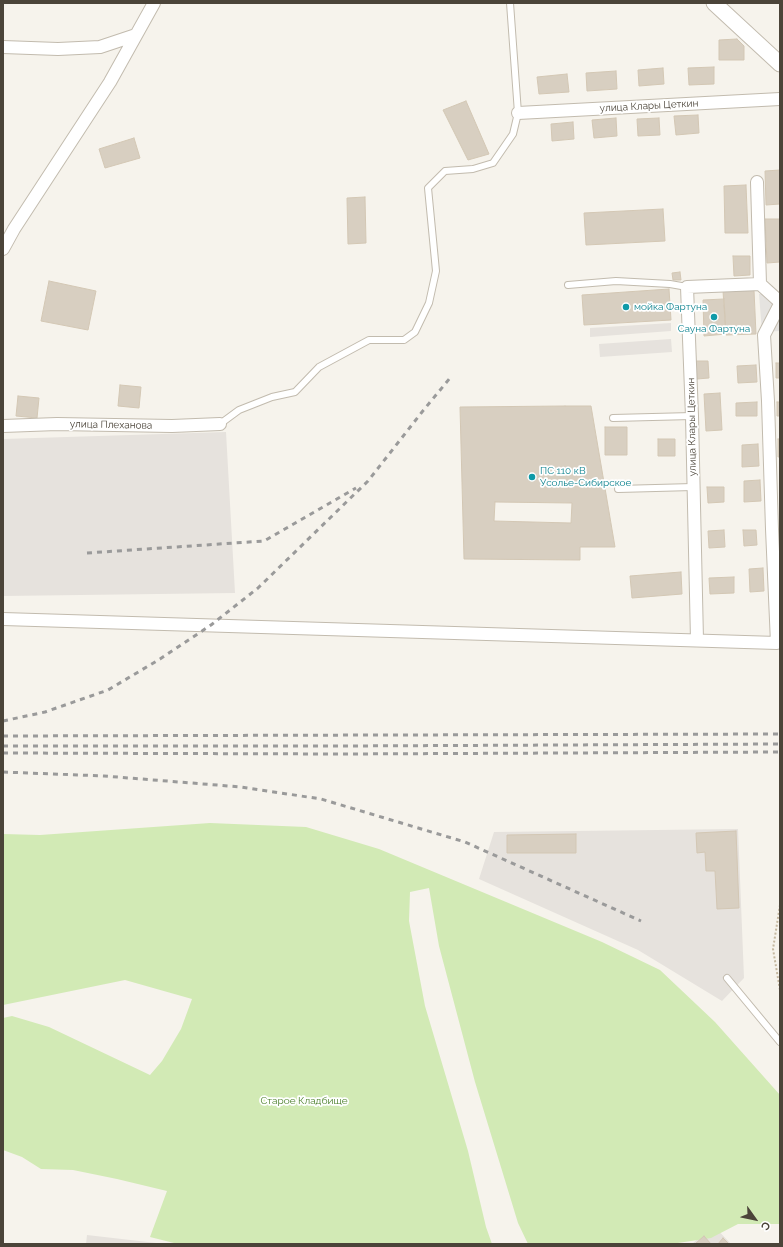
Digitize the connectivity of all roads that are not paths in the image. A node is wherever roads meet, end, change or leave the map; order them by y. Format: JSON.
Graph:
{"nodes":[{"id":1,"x":154,"y":3,"type":"edge"},
{"id":2,"x":510,"y":3,"type":"edge"},
{"id":3,"x":714,"y":3,"type":"edge"},
{"id":4,"x":136,"y":35,"type":"junction"},
{"id":5,"x":3,"y":47,"type":"edge"},
{"id":6,"x":780,"y":64,"type":"edge"},
{"id":7,"x":780,"y":99,"type":"edge"},
{"id":8,"x":518,"y":113,"type":"junction"},
{"id":9,"x":757,"y":182,"type":"dead end"},
{"id":10,"x":8,"y":228,"type":"edge"},
{"id":11,"x":3,"y":249,"type":"edge"},
{"id":12,"x":760,"y":284,"type":"junction"},
{"id":13,"x":568,"y":285,"type":"dead end"},
{"id":14,"x":687,"y":287,"type":"junction"},
{"id":15,"x":780,"y":303,"type":"edge"},
{"id":16,"x":692,"y":416,"type":"junction"},
{"id":17,"x":613,"y":418,"type":"dead end"},
{"id":18,"x":220,"y":424,"type":"joint"},
{"id":19,"x":3,"y":426,"type":"edge"},
{"id":20,"x":693,"y":487,"type":"junction"},
{"id":21,"x":618,"y":489,"type":"dead end"},
{"id":22,"x":3,"y":619,"type":"edge"},
{"id":23,"x":697,"y":640,"type":"junction"},
{"id":24,"x":727,"y":978,"type":"dead end"},
{"id":25,"x":780,"y":1042,"type":"edge"}],
"edges":[{"from":1,"to":4,"type":"street"},
{"from":2,"to":8,"type":"lane"},
{"from":3,"to":6,"type":"street"},
{"from":4,"to":5,"type":"street"},
{"from":4,"to":10,"type":"street"},
{"from":7,"to":8,"type":"street","name":"улица Клары Цеткин"},
{"from":8,"to":18,"type":"lane"},
{"from":9,"to":12,"type":"street"},
{"from":10,"to":11,"type":"street"},
{"from":12,"to":14,"type":"street"},
{"from":12,"to":15,"type":"street"},
{"from":13,"to":14,"type":"lane"},
{"from":14,"to":16,"type":"street","name":"улица Клары Цеткин"},
{"from":15,"to":23,"type":"street"},
{"from":16,"to":17,"type":"lane"},
{"from":16,"to":20,"type":"street","name":"улица Клары Цеткин"},
{"from":18,"to":19,"type":"street","name":"улица Плеханова"},
{"from":20,"to":21,"type":"lane"},
{"from":20,"to":23,"type":"street","name":"улица Клары Цеткин"},
{"from":22,"to":23,"type":"street"},
{"from":24,"to":25,"type":"lane"}]}
